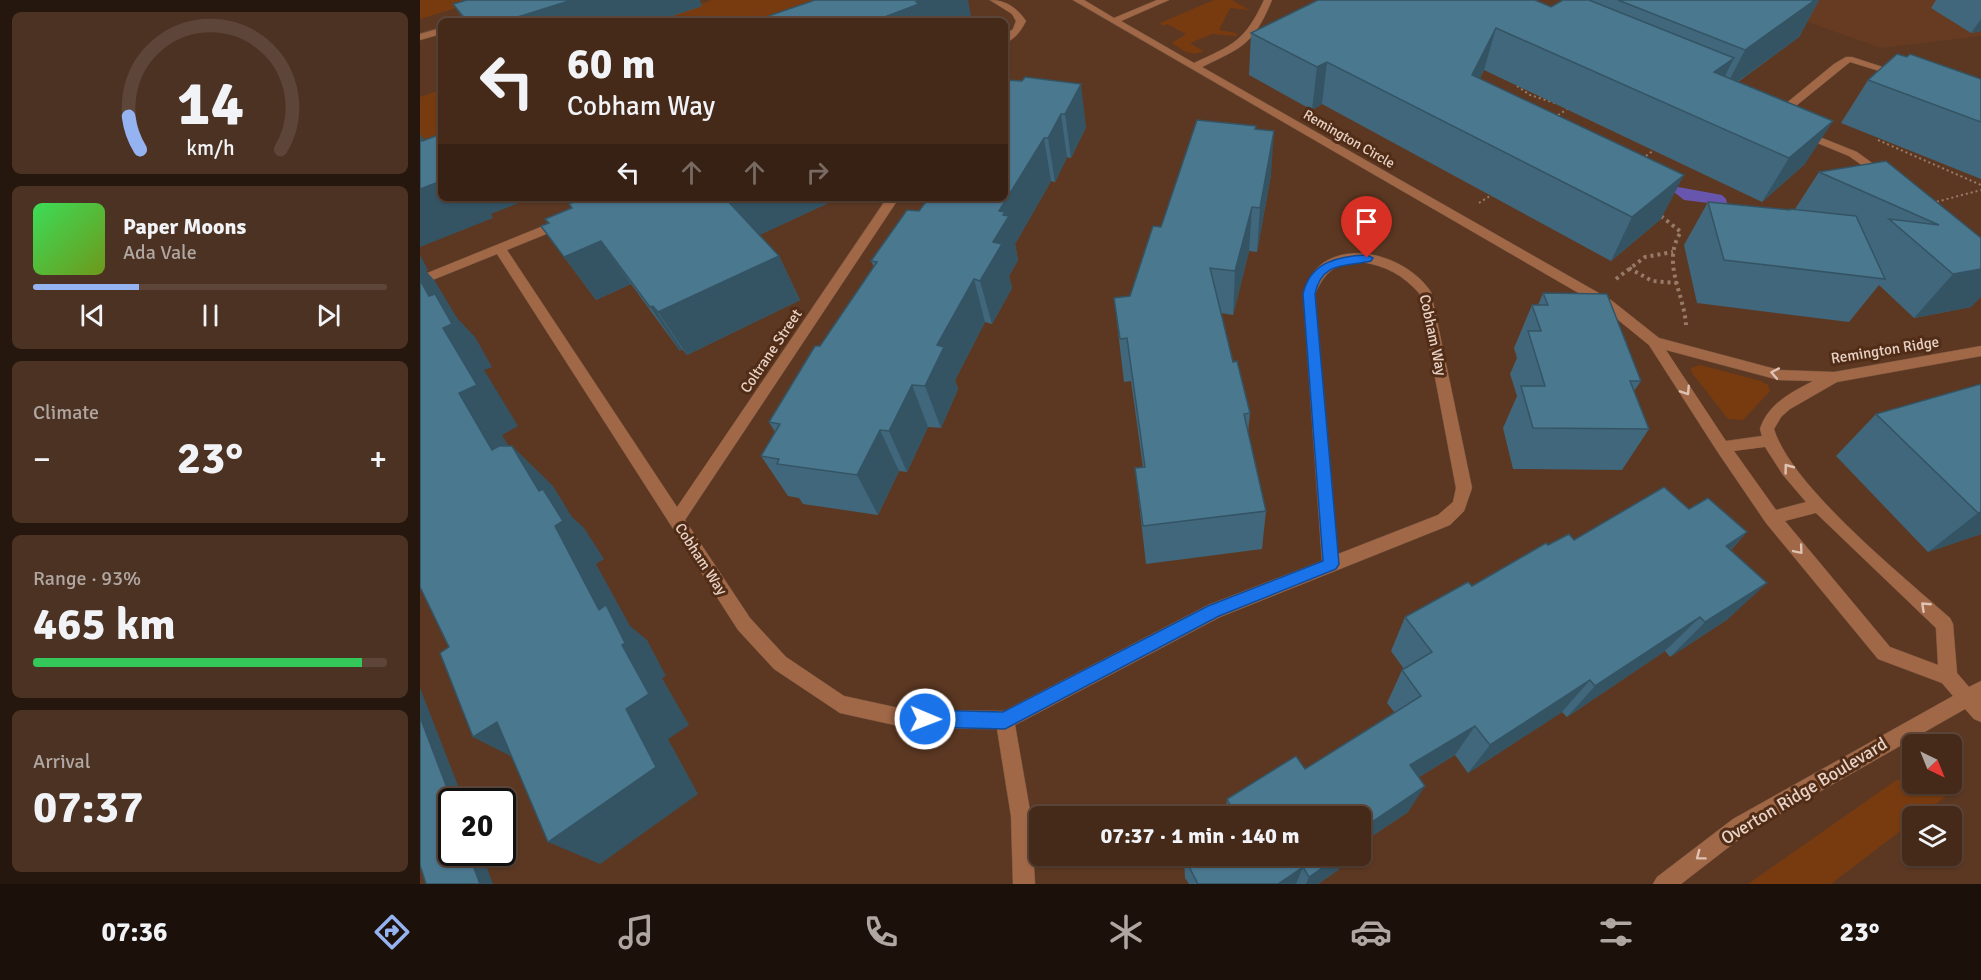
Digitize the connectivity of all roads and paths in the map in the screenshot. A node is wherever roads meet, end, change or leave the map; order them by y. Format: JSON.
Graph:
{"nodes":[{"id":1,"x":994,"y":0,"type":"edge"},
{"id":2,"x":1077,"y":0,"type":"edge"},
{"id":3,"x":1165,"y":0,"type":"edge"},
{"id":4,"x":1268,"y":0,"type":"edge"},
{"id":5,"x":1114,"y":21,"type":"junction"},
{"id":6,"x":438,"y":32,"type":"edge"},
{"id":7,"x":420,"y":38,"type":"edge"},
{"id":8,"x":1008,"y":38,"type":"edge"},
{"id":9,"x":1194,"y":67,"type":"junction"},
{"id":10,"x":1910,"y":78,"type":"edge"},
{"id":11,"x":1517,"y":86,"type":"dead end"},
{"id":12,"x":1560,"y":125,"type":"edge"},
{"id":13,"x":1666,"y":141,"type":"edge"},
{"id":14,"x":1852,"y":154,"type":"junction"},
{"id":15,"x":1637,"y":162,"type":"edge"},
{"id":16,"x":1981,"y":185,"type":"edge"},
{"id":17,"x":1981,"y":190,"type":"edge"},
{"id":18,"x":1496,"y":192,"type":"dead end"},
{"id":19,"x":891,"y":201,"type":"edge"},
{"id":20,"x":1922,"y":206,"type":"joint"},
{"id":21,"x":1654,"y":211,"type":"edge"},
{"id":22,"x":1458,"y":218,"type":"junction"},
{"id":23,"x":572,"y":219,"type":"edge"},
{"id":24,"x":500,"y":249,"type":"junction"},
{"id":25,"x":1673,"y":252,"type":"junction"},
{"id":26,"x":1629,"y":268,"type":"junction"},
{"id":27,"x":420,"y":281,"type":"edge"},
{"id":28,"x":1677,"y":283,"type":"junction"},
{"id":29,"x":1601,"y":299,"type":"junction"},
{"id":30,"x":1654,"y":342,"type":"junction"},
{"id":31,"x":1685,"y":350,"type":"junction"},
{"id":32,"x":1981,"y":351,"type":"edge"},
{"id":33,"x":1834,"y":377,"type":"junction"},
{"id":34,"x":1768,"y":441,"type":"junction"},
{"id":35,"x":1722,"y":447,"type":"junction"},
{"id":36,"x":1817,"y":506,"type":"junction"},
{"id":37,"x":1772,"y":518,"type":"junction"},
{"id":38,"x":676,"y":521,"type":"junction"},
{"id":39,"x":1331,"y":564,"type":"junction"},
{"id":40,"x":1948,"y":677,"type":"junction"},
{"id":41,"x":1974,"y":693,"type":"edge"},
{"id":42,"x":1981,"y":713,"type":"edge"},
{"id":43,"x":1005,"y":720,"type":"junction"},
{"id":44,"x":1024,"y":884,"type":"edge"},
{"id":45,"x":1664,"y":884,"type":"edge"}],
"edges":[{"from":1,"to":8,"type":"street"},
{"from":2,"to":5,"type":"street","name":"Remington Circle"},
{"from":3,"to":5,"type":"street"},
{"from":4,"to":9,"type":"street"},
{"from":5,"to":9,"type":"street","name":"Remington Circle"},
{"from":6,"to":7,"type":"street"},
{"from":9,"to":22,"type":"street","name":"Remington Circle"},
{"from":10,"to":14,"type":"street"},
{"from":11,"to":12,"type":"path"},
{"from":13,"to":15,"type":"path"},
{"from":14,"to":16,"type":"path"},
{"from":14,"to":20,"type":"street"},
{"from":17,"to":20,"type":"path"},
{"from":18,"to":22,"type":"path"},
{"from":19,"to":38,"type":"street","name":"Coltrane Street"},
{"from":21,"to":25,"type":"path"},
{"from":22,"to":29,"type":"street","name":"Remington Circle"},
{"from":23,"to":24,"type":"street"},
{"from":24,"to":27,"type":"street"},
{"from":24,"to":38,"type":"street","name":"Cobham Way"},
{"from":25,"to":26,"type":"path"},
{"from":25,"to":28,"type":"path"},
{"from":26,"to":28,"type":"path"},
{"from":26,"to":29,"type":"path"},
{"from":28,"to":31,"type":"path"},
{"from":29,"to":30,"type":"street","name":"Remington Circle"},
{"from":30,"to":31,"type":"street","name":"Remington Ridge"},
{"from":30,"to":35,"type":"street","one_way":true},
{"from":33,"to":31,"type":"street","name":"Remington Ridge","one_way":true},
{"from":32,"to":33,"type":"street","name":"Remington Ridge"},
{"from":33,"to":34,"type":"street"},
{"from":34,"to":35,"type":"street"},
{"from":36,"to":34,"type":"street","one_way":true},
{"from":35,"to":37,"type":"street"},
{"from":36,"to":37,"type":"street"},
{"from":40,"to":36,"type":"street","one_way":true},
{"from":37,"to":40,"type":"street","one_way":true},
{"from":38,"to":43,"type":"street","name":"Cobham Way"},
{"from":39,"to":39,"type":"street","name":"Cobham Way"},
{"from":39,"to":43,"type":"street","name":"Cobham Way"},
{"from":40,"to":41,"type":"street"},
{"from":41,"to":42,"type":"street"},
{"from":41,"to":45,"type":"street","name":"Overton Ridge Boulevard","one_way":true},
{"from":43,"to":44,"type":"street"}]}
